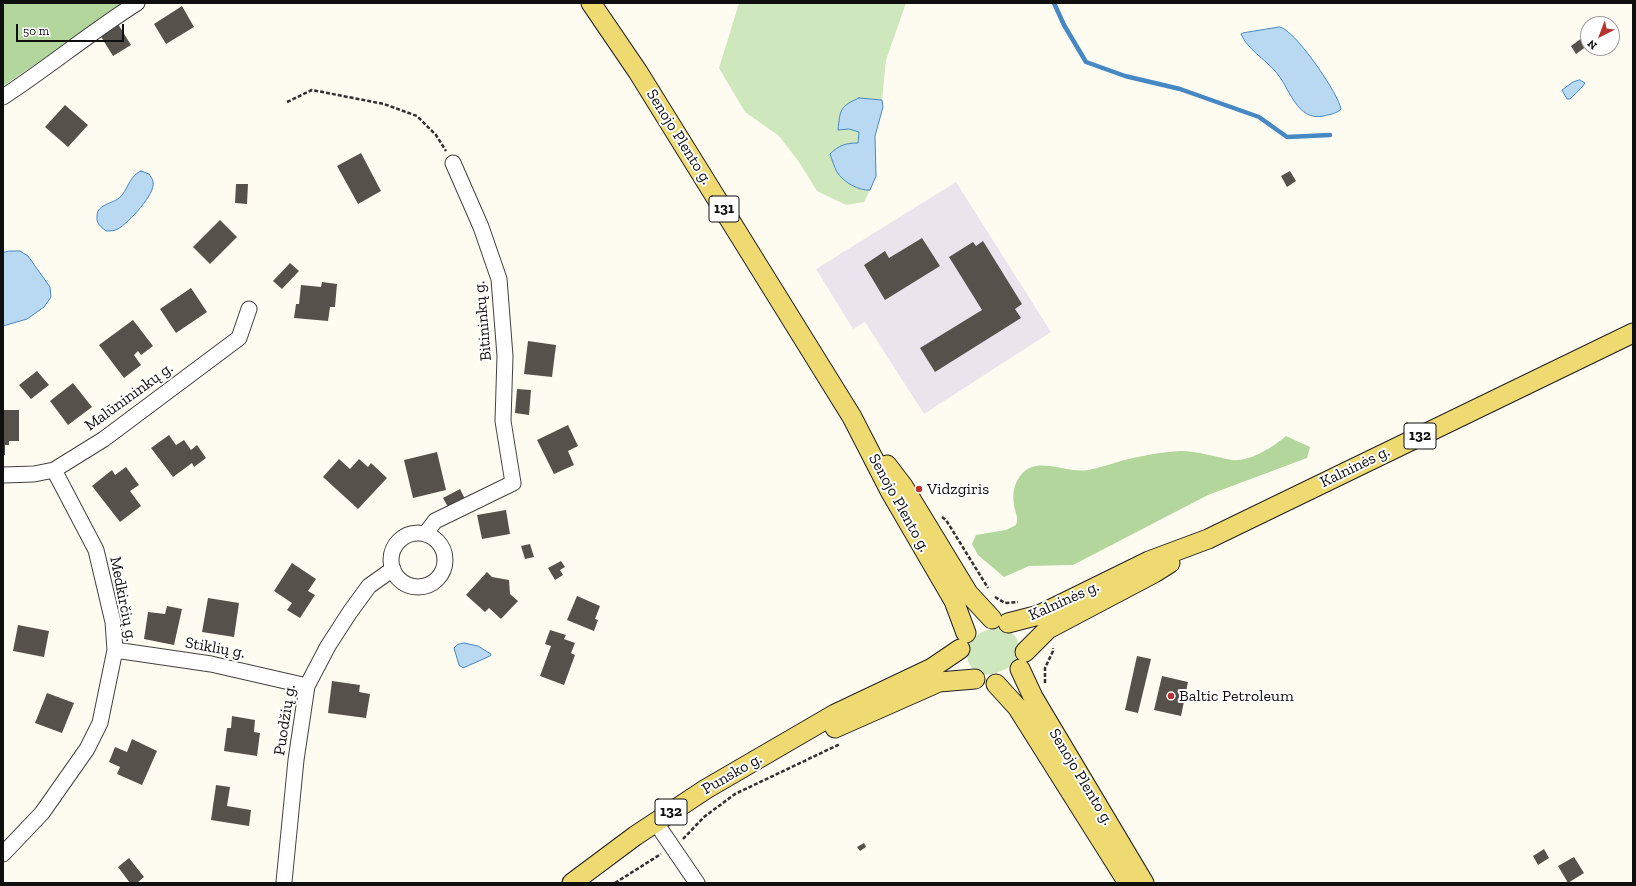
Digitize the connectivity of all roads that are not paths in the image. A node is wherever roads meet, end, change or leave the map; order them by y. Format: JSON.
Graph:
{"nodes":[{"id":1,"x":137,"y":3,"type":"edge"},
{"id":2,"x":591,"y":3,"type":"edge"},
{"id":3,"x":3,"y":97,"type":"edge"},
{"id":4,"x":453,"y":163,"type":"road end"},
{"id":5,"x":249,"y":309,"type":"dead end"},
{"id":6,"x":1633,"y":333,"type":"edge"},
{"id":7,"x":852,"y":417,"type":"junction"},
{"id":8,"x":54,"y":470,"type":"junction"},
{"id":9,"x":3,"y":475,"type":"edge"},
{"id":10,"x":426,"y":533,"type":"junction"},
{"id":11,"x":393,"y":569,"type":"junction"},
{"id":12,"x":1000,"y":621,"type":"junction"},
{"id":13,"x":1044,"y":622,"type":"junction"},
{"id":14,"x":963,"y":641,"type":"junction"},
{"id":15,"x":115,"y":650,"type":"junction"},
{"id":16,"x":1023,"y":660,"type":"junction"},
{"id":17,"x":975,"y":679,"type":"junction"},
{"id":18,"x":996,"y":684,"type":"junction"},
{"id":19,"x":307,"y":686,"type":"junction"},
{"id":20,"x":776,"y":750,"type":"junction"},
{"id":21,"x":656,"y":823,"type":"junction"},
{"id":22,"x":3,"y":854,"type":"edge"},
{"id":23,"x":284,"y":882,"type":"dead end"},
{"id":24,"x":572,"y":883,"type":"edge"},
{"id":25,"x":697,"y":883,"type":"edge"},
{"id":26,"x":1128,"y":883,"type":"edge"},
{"id":27,"x":1144,"y":883,"type":"edge"}],
"edges":[{"from":1,"to":3,"type":"street"},
{"from":2,"to":7,"type":"main road","name":"Senojo Plento g.","number":"131"},
{"from":4,"to":10,"type":"street","name":"Bitininkų g."},
{"from":5,"to":8,"type":"street","name":"Malūnininkų g."},
{"from":6,"to":13,"type":"main road","name":"Kalninės g.","number":"132"},
{"from":7,"to":12,"type":"main road","name":"Senojo Plento g."},
{"from":7,"to":14,"type":"main road","name":"Senojo Plento g."},
{"from":8,"to":9,"type":"street","name":"Malūnininkų g."},
{"from":8,"to":15,"type":"street","name":"Medkirčių g."},
{"from":10,"to":11,"type":"street"},
{"from":10,"to":11,"type":"street"},
{"from":11,"to":19,"type":"street","name":"Puodžių g."},
{"from":12,"to":13,"type":"main road","name":"Kalninės g."},
{"from":12,"to":14,"type":"main road"},
{"from":12,"to":16,"type":"main road"},
{"from":13,"to":16,"type":"main road","name":"Kalninės g."},
{"from":14,"to":17,"type":"main road"},
{"from":14,"to":20,"type":"main road","name":"Punsko g."},
{"from":15,"to":19,"type":"street","name":"Stiklių g."},
{"from":15,"to":22,"type":"street","name":"Medkirčių g."},
{"from":16,"to":18,"type":"main road"},
{"from":16,"to":27,"type":"main road","name":"Senojo Plento g."},
{"from":17,"to":18,"type":"main road"},
{"from":17,"to":20,"type":"main road","name":"Punsko g."},
{"from":18,"to":26,"type":"main road","name":"Senojo Plento g."},
{"from":19,"to":23,"type":"street","name":"Puodžių g."},
{"from":20,"to":21,"type":"main road","name":"Punsko g.","number":"132"},
{"from":21,"to":24,"type":"main road","name":"Punsko g.","number":"132"},
{"from":21,"to":25,"type":"street"}]}
